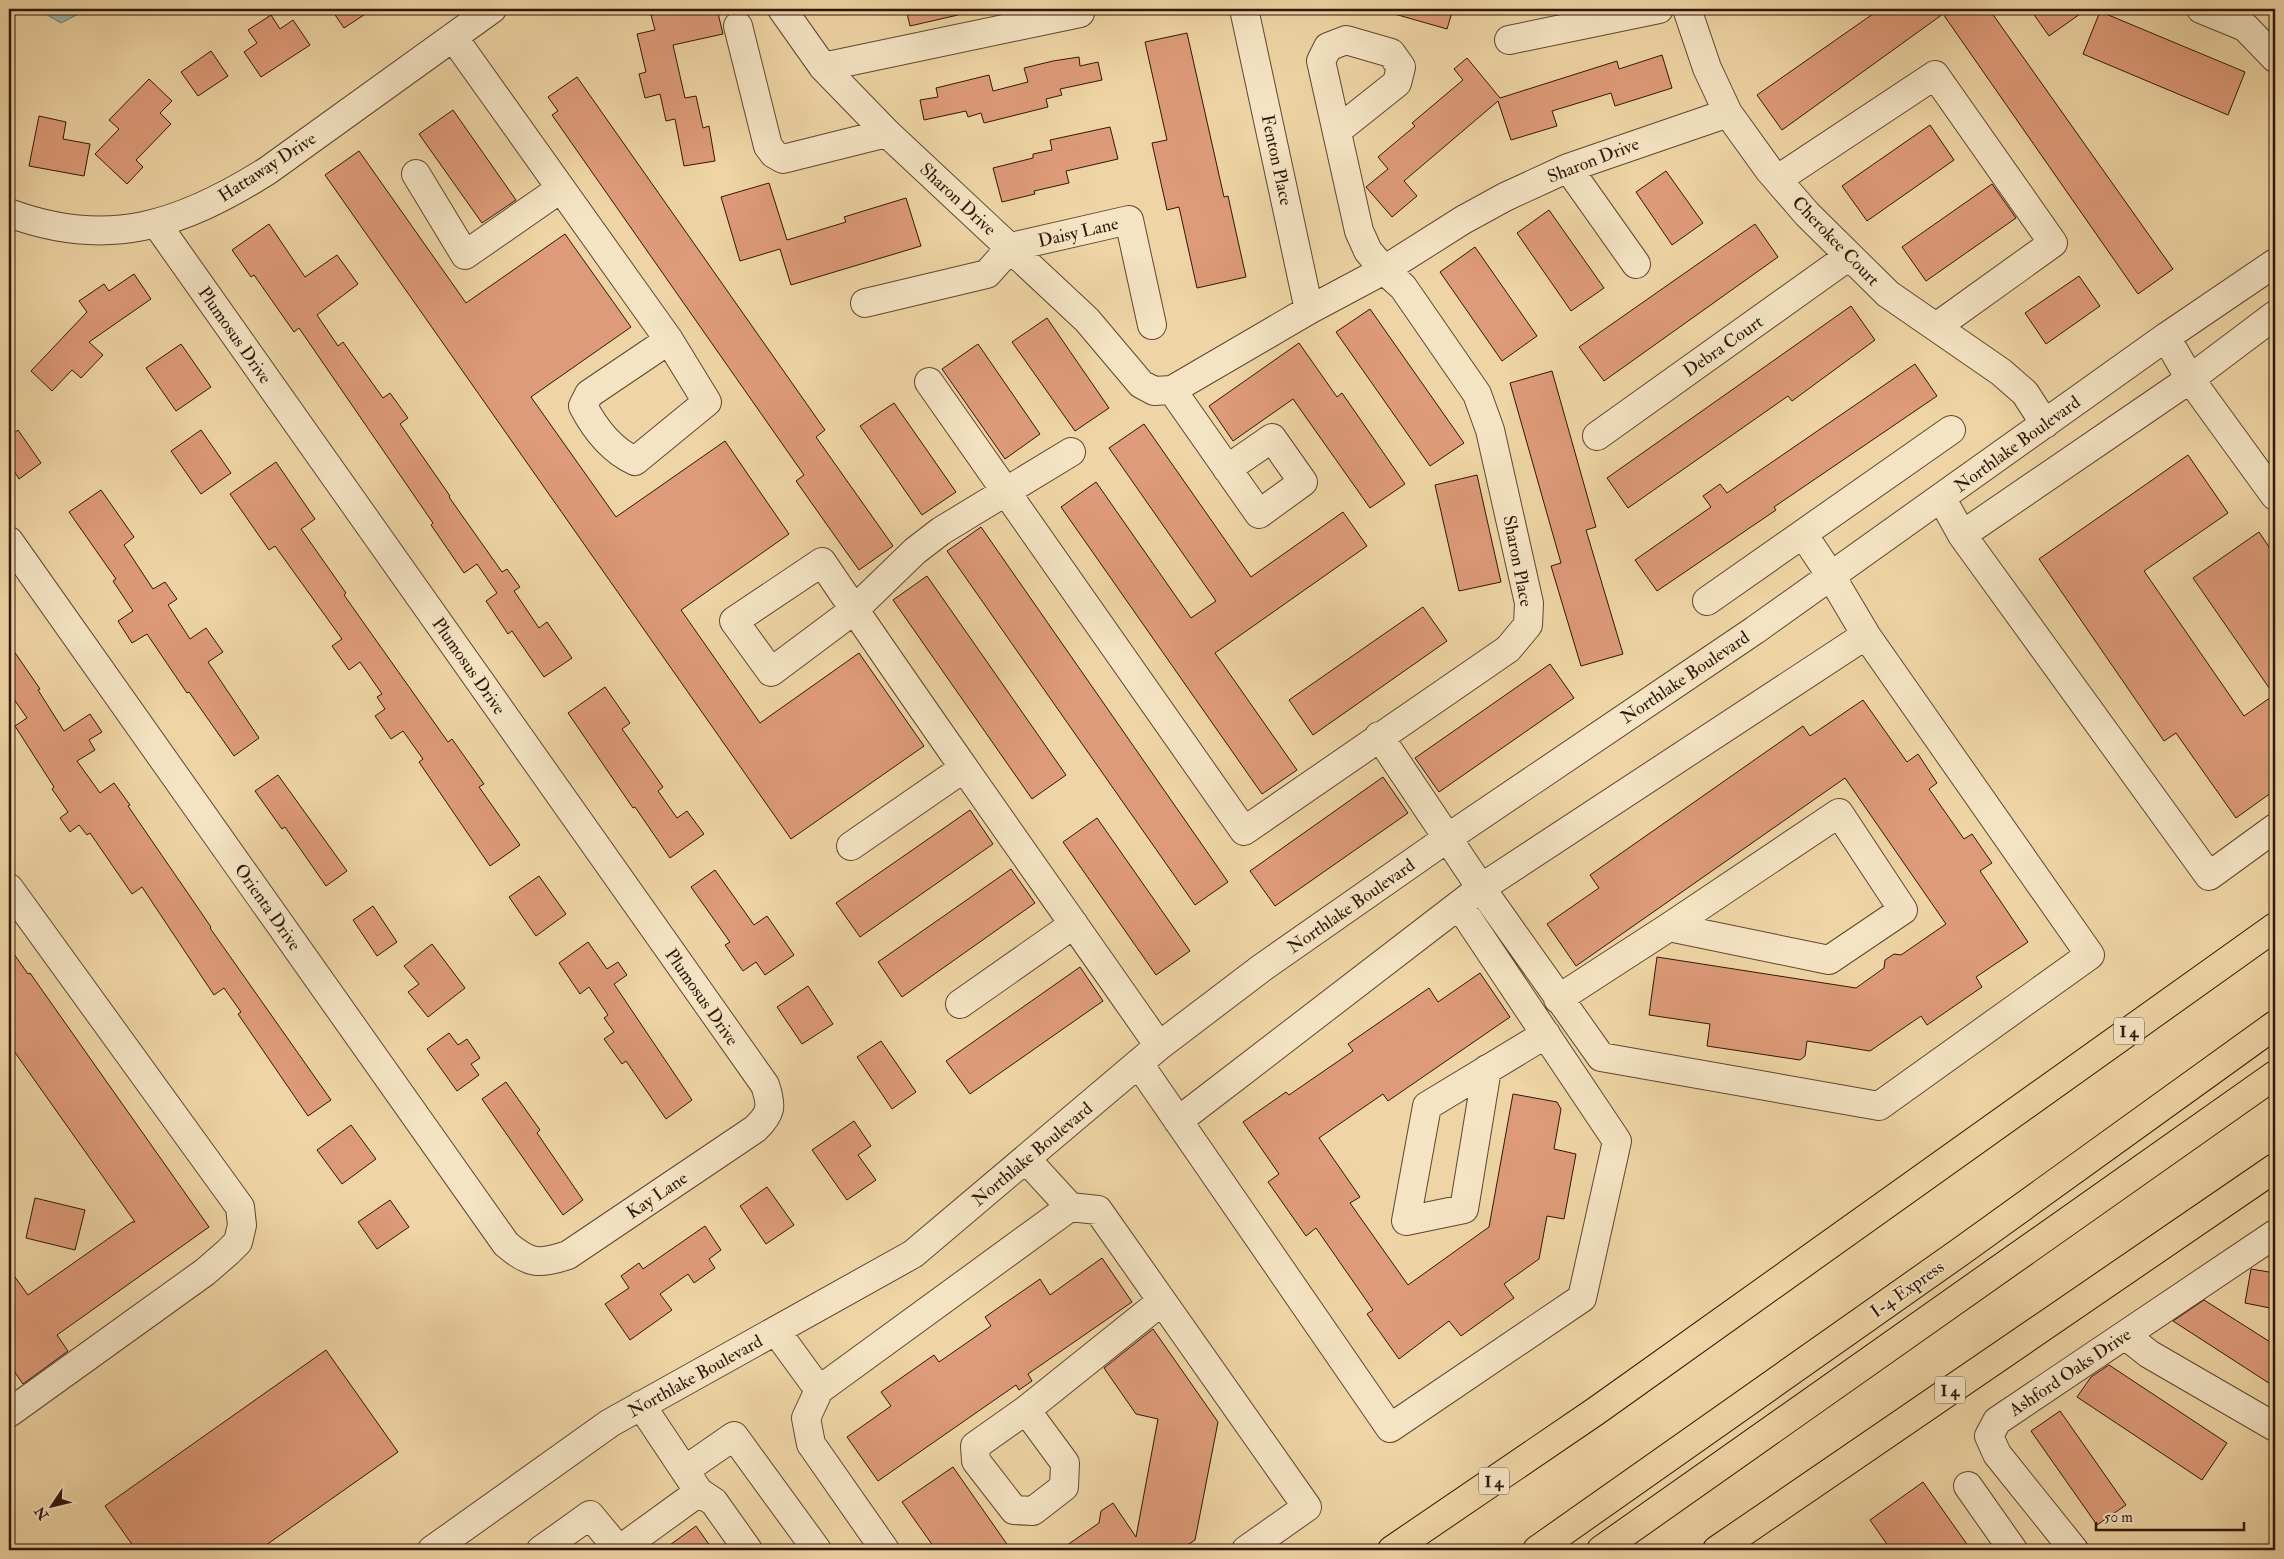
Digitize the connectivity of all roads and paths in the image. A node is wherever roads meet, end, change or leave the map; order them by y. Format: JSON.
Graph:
{"nodes":[{"id":1,"x":492,"y":9,"type":"edge"},
{"id":2,"x":782,"y":9,"type":"edge"},
{"id":3,"x":1080,"y":9,"type":"edge"},
{"id":4,"x":1244,"y":9,"type":"edge"},
{"id":5,"x":1660,"y":9,"type":"edge"},
{"id":6,"x":1687,"y":9,"type":"edge"},
{"id":7,"x":2201,"y":9,"type":"edge"},
{"id":8,"x":738,"y":26,"type":"dead end"},
{"id":9,"x":453,"y":37,"type":"junction"},
{"id":10,"x":1509,"y":40,"type":"dead end"},
{"id":11,"x":2275,"y":58,"type":"edge"},
{"id":12,"x":823,"y":67,"type":"junction"},
{"id":13,"x":1728,"y":113,"type":"junction"},
{"id":14,"x":1338,"y":130,"type":"dead end"},
{"id":15,"x":887,"y":133,"type":"junction"},
{"id":16,"x":1568,"y":168,"type":"junction"},
{"id":17,"x":416,"y":174,"type":"dead end"},
{"id":18,"x":1778,"y":180,"type":"junction"},
{"id":19,"x":560,"y":188,"type":"junction"},
{"id":20,"x":9,"y":216,"type":"edge"},
{"id":21,"x":156,"y":223,"type":"junction"},
{"id":22,"x":1011,"y":248,"type":"junction"},
{"id":23,"x":1849,"y":256,"type":"junction"},
{"id":24,"x":2275,"y":263,"type":"edge"},
{"id":25,"x":1636,"y":264,"type":"dead end"},
{"id":26,"x":1384,"y":270,"type":"junction"},
{"id":27,"x":865,"y":303,"type":"dead end"},
{"id":28,"x":1309,"y":310,"type":"junction"},
{"id":29,"x":2275,"y":315,"type":"edge"},
{"id":30,"x":1152,"y":325,"type":"dead end"},
{"id":31,"x":1936,"y":327,"type":"junction"},
{"id":32,"x":670,"y":340,"type":"junction"},
{"id":33,"x":2179,"y":358,"type":"junction"},
{"id":34,"x":929,"y":382,"type":"dead end"},
{"id":35,"x":1172,"y":390,"type":"junction"},
{"id":36,"x":2045,"y":424,"type":"junction"},
{"id":37,"x":1952,"y":430,"type":"dead end"},
{"id":38,"x":1597,"y":436,"type":"dead end"},
{"id":39,"x":1071,"y":452,"type":"dead end"},
{"id":40,"x":1227,"y":469,"type":"dead end"},
{"id":41,"x":1005,"y":492,"type":"junction"},
{"id":42,"x":2275,"y":496,"type":"edge"},
{"id":43,"x":1942,"y":499,"type":"junction"},
{"id":44,"x":1803,"y":534,"type":"junction"},
{"id":45,"x":1962,"y":534,"type":"junction"},
{"id":46,"x":9,"y":541,"type":"edge"},
{"id":47,"x":1831,"y":576,"type":"junction"},
{"id":48,"x":1707,"y":601,"type":"dead end"},
{"id":49,"x":1866,"y":635,"type":"junction"},
{"id":50,"x":1379,"y":736,"type":"junction"},
{"id":51,"x":964,"y":768,"type":"junction"},
{"id":52,"x":2275,"y":828,"type":"edge"},
{"id":53,"x":1449,"y":837,"type":"junction"},
{"id":54,"x":851,"y":846,"type":"dead end"},
{"id":55,"x":9,"y":888,"type":"edge"},
{"id":56,"x":1481,"y":888,"type":"junction"},
{"id":57,"x":1459,"y":905,"type":"junction"},
{"id":58,"x":1074,"y":924,"type":"junction"},
{"id":59,"x":1669,"y":927,"type":"junction"},
{"id":60,"x":2275,"y":927,"type":"edge"},
{"id":61,"x":1558,"y":999,"type":"junction"},
{"id":62,"x":960,"y":1004,"type":"dead end"},
{"id":63,"x":2275,"y":1025,"type":"edge"},
{"id":64,"x":1546,"y":1034,"type":"junction"},
{"id":65,"x":1160,"y":1046,"type":"junction"},
{"id":66,"x":1139,"y":1064,"type":"junction"},
{"id":67,"x":1488,"y":1070,"type":"junction"},
{"id":68,"x":2275,"y":1075,"type":"edge"},
{"id":69,"x":769,"y":1112,"type":"joint"},
{"id":70,"x":1178,"y":1121,"type":"junction"},
{"id":71,"x":1026,"y":1159,"type":"junction"},
{"id":72,"x":2275,"y":1168,"type":"edge"},
{"id":73,"x":1070,"y":1208,"type":"junction"},
{"id":74,"x":2275,"y":1234,"type":"edge"},
{"id":75,"x":536,"y":1261,"type":"joint"},
{"id":76,"x":1162,"y":1301,"type":"junction"},
{"id":77,"x":776,"y":1331,"type":"junction"},
{"id":78,"x":2125,"y":1335,"type":"junction"},
{"id":79,"x":819,"y":1390,"type":"junction"},
{"id":80,"x":641,"y":1405,"type":"junction"},
{"id":81,"x":1026,"y":1410,"type":"dead end"},
{"id":82,"x":9,"y":1413,"type":"edge"},
{"id":83,"x":2275,"y":1427,"type":"edge"},
{"id":84,"x":692,"y":1481,"type":"junction"},
{"id":85,"x":1968,"y":1486,"type":"dead end"},
{"id":86,"x":432,"y":1550,"type":"edge"},
{"id":87,"x":541,"y":1550,"type":"edge"},
{"id":88,"x":619,"y":1550,"type":"edge"},
{"id":89,"x":748,"y":1550,"type":"edge"},
{"id":90,"x":817,"y":1550,"type":"edge"},
{"id":91,"x":885,"y":1550,"type":"edge"},
{"id":92,"x":1246,"y":1550,"type":"edge"},
{"id":93,"x":1392,"y":1550,"type":"edge"},
{"id":94,"x":1536,"y":1550,"type":"edge"},
{"id":95,"x":1601,"y":1550,"type":"edge"},
{"id":96,"x":1717,"y":1550,"type":"edge"},
{"id":97,"x":2013,"y":1550,"type":"edge"},
{"id":98,"x":2074,"y":1550,"type":"edge"}],
"edges":[{"from":1,"to":9,"type":"street","name":"Hattaway Drive"},
{"from":2,"to":12,"type":"street","name":"Sharon Drive"},
{"from":3,"to":12,"type":"street"},
{"from":4,"to":28,"type":"street","name":"Fenton Place"},
{"from":5,"to":10,"type":"street"},
{"from":6,"to":13,"type":"street","name":"Cherokee Court"},
{"from":7,"to":11,"type":"street"},
{"from":8,"to":15,"type":"street"},
{"from":9,"to":19,"type":"street"},
{"from":9,"to":21,"type":"street","name":"Hattaway Drive"},
{"from":12,"to":15,"type":"street","name":"Sharon Drive"},
{"from":13,"to":16,"type":"street","name":"Sharon Drive"},
{"from":13,"to":18,"type":"street","name":"Cherokee Court"},
{"from":14,"to":26,"type":"street","name":"Sharon Place"},
{"from":15,"to":22,"type":"street","name":"Sharon Drive"},
{"from":16,"to":25,"type":"street"},
{"from":16,"to":26,"type":"street","name":"Sharon Drive"},
{"from":17,"to":19,"type":"street"},
{"from":18,"to":23,"type":"street","name":"Cherokee Court"},
{"from":18,"to":31,"type":"street"},
{"from":19,"to":32,"type":"street"},
{"from":20,"to":21,"type":"street","name":"Hattaway Drive"},
{"from":21,"to":69,"type":"street","name":"Plumosus Drive"},
{"from":22,"to":27,"type":"street"},
{"from":22,"to":30,"type":"street","name":"Daisy Lane"},
{"from":22,"to":35,"type":"street","name":"Sharon Drive"},
{"from":23,"to":31,"type":"street","name":"Cherokee Court"},
{"from":23,"to":38,"type":"street","name":"Debra Court"},
{"from":24,"to":33,"type":"street","name":"Northlake Boulevard"},
{"from":26,"to":28,"type":"street"},
{"from":26,"to":50,"type":"street","name":"Sharon Place"},
{"from":28,"to":35,"type":"street"},
{"from":29,"to":33,"type":"street"},
{"from":31,"to":36,"type":"street","name":"Cherokee Court"},
{"from":32,"to":32,"type":"street"},
{"from":33,"to":36,"type":"street","name":"Northlake Boulevard"},
{"from":33,"to":42,"type":"street"},
{"from":33,"to":45,"type":"street"},
{"from":34,"to":41,"type":"street"},
{"from":35,"to":40,"type":"street"},
{"from":36,"to":43,"type":"street","name":"Northlake Boulevard"},
{"from":37,"to":44,"type":"street"},
{"from":39,"to":41,"type":"street"},
{"from":41,"to":50,"type":"street","name":"Sharon Place"},
{"from":41,"to":51,"type":"street"},
{"from":43,"to":45,"type":"street"},
{"from":43,"to":47,"type":"street","name":"Northlake Boulevard"},
{"from":44,"to":47,"type":"street"},
{"from":44,"to":48,"type":"street"},
{"from":45,"to":52,"type":"street"},
{"from":46,"to":75,"type":"street","name":"Orienta Drive"},
{"from":47,"to":49,"type":"street"},
{"from":47,"to":53,"type":"street","name":"Northlake Boulevard"},
{"from":49,"to":56,"type":"street"},
{"from":49,"to":61,"type":"street"},
{"from":50,"to":53,"type":"street"},
{"from":51,"to":54,"type":"street"},
{"from":51,"to":58,"type":"street"},
{"from":53,"to":56,"type":"street"},
{"from":53,"to":65,"type":"street","name":"Northlake Boulevard"},
{"from":55,"to":82,"type":"street"},
{"from":56,"to":57,"type":"street"},
{"from":56,"to":61,"type":"street"},
{"from":57,"to":64,"type":"street"},
{"from":57,"to":70,"type":"street"},
{"from":58,"to":62,"type":"street"},
{"from":58,"to":65,"type":"street"},
{"from":59,"to":59,"type":"street"},
{"from":59,"to":61,"type":"street"},
{"from":60,"to":93,"type":"highway","number":"I 4"},
{"from":63,"to":94,"type":"highway","name":"I-4 Express"},
{"from":64,"to":67,"type":"street"},
{"from":64,"to":70,"type":"street"},
{"from":65,"to":66,"type":"street","name":"Northlake Boulevard"},
{"from":66,"to":70,"type":"street"},
{"from":66,"to":71,"type":"street","name":"Northlake Boulevard"},
{"from":67,"to":67,"type":"street"},
{"from":68,"to":95,"type":"highway","name":"I-4 Express"},
{"from":69,"to":75,"type":"street","name":"Kay Lane"},
{"from":71,"to":73,"type":"street"},
{"from":71,"to":77,"type":"street","name":"Northlake Boulevard"},
{"from":72,"to":96,"type":"highway","number":"I 4"},
{"from":73,"to":76,"type":"street"},
{"from":73,"to":79,"type":"street"},
{"from":74,"to":78,"type":"street","name":"Ashford Oaks Drive"},
{"from":76,"to":81,"type":"street"},
{"from":76,"to":92,"type":"street"},
{"from":77,"to":79,"type":"street"},
{"from":77,"to":80,"type":"street","name":"Northlake Boulevard"},
{"from":78,"to":83,"type":"street"},
{"from":78,"to":98,"type":"street","name":"Ashford Oaks Drive"},
{"from":79,"to":91,"type":"street"},
{"from":80,"to":84,"type":"street"},
{"from":80,"to":86,"type":"street","name":"Northlake Boulevard"},
{"from":84,"to":88,"type":"street"},
{"from":84,"to":89,"type":"street"},
{"from":84,"to":90,"type":"street"},
{"from":85,"to":97,"type":"street"},
{"from":87,"to":88,"type":"street"}]}
